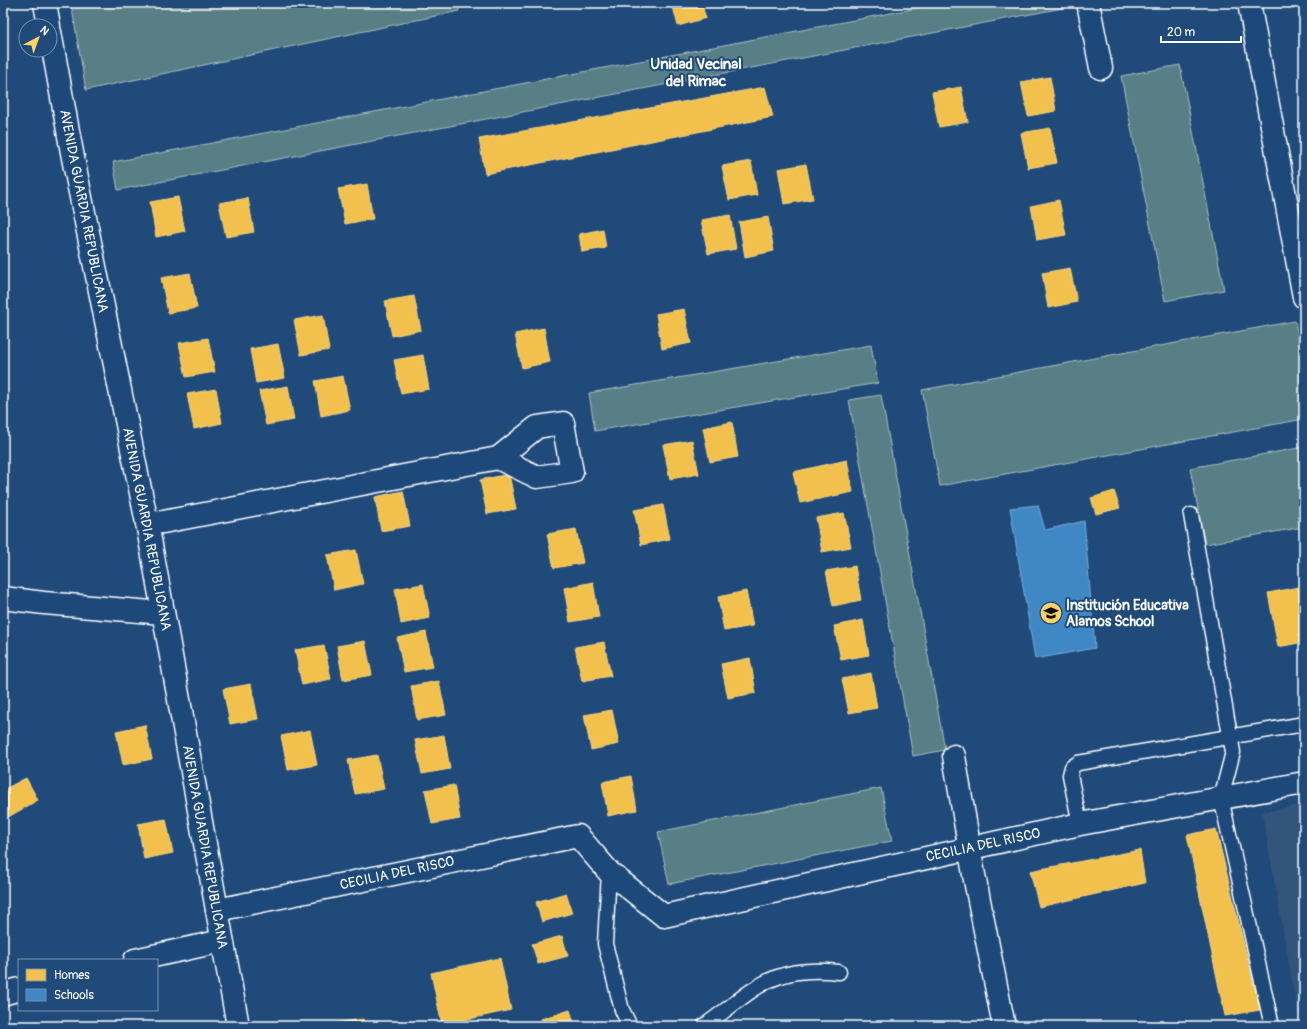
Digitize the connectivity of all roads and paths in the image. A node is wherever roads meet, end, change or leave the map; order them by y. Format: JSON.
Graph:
{"nodes":[{"id":1,"x":45,"y":3,"type":"edge"},
{"id":2,"x":1088,"y":3,"type":"edge"},
{"id":3,"x":1249,"y":3,"type":"edge"},
{"id":4,"x":48,"y":18,"type":"edge"},
{"id":5,"x":55,"y":58,"type":"edge"},
{"id":6,"x":1101,"y":68,"type":"dead end"},
{"id":7,"x":1304,"y":297,"type":"edge"},
{"id":8,"x":498,"y":458,"type":"dead end"},
{"id":9,"x":1190,"y":515,"type":"dead end"},
{"id":10,"x":147,"y":523,"type":"junction"},
{"id":11,"x":3,"y":598,"type":"edge"},
{"id":12,"x":163,"y":613,"type":"junction"},
{"id":13,"x":1304,"y":724,"type":"edge"},
{"id":14,"x":1231,"y":738,"type":"junction"},
{"id":15,"x":954,"y":756,"type":"dead end"},
{"id":16,"x":1304,"y":783,"type":"edge"},
{"id":17,"x":1221,"y":798,"type":"junction"},
{"id":18,"x":1080,"y":824,"type":"junction"},
{"id":19,"x":970,"y":848,"type":"junction"},
{"id":20,"x":609,"y":872,"type":"junction"},
{"id":21,"x":217,"y":910,"type":"junction"},
{"id":22,"x":222,"y":941,"type":"junction"},
{"id":23,"x":141,"y":959,"type":"edge"},
{"id":24,"x":839,"y":972,"type":"dead end"},
{"id":25,"x":18,"y":989,"type":"edge"},
{"id":26,"x":3,"y":994,"type":"edge"},
{"id":27,"x":238,"y":1026,"type":"edge"},
{"id":28,"x":630,"y":1026,"type":"edge"},
{"id":29,"x":704,"y":1026,"type":"edge"},
{"id":30,"x":1004,"y":1026,"type":"edge"},
{"id":31,"x":1272,"y":1026,"type":"edge"}],
"edges":[{"from":1,"to":4,"type":"street"},
{"from":2,"to":6,"type":"street"},
{"from":3,"to":7,"type":"street"},
{"from":5,"to":10,"type":"street","name":"AVENIDA GUARDIA REPUBLICANA"},
{"from":8,"to":10,"type":"street"},
{"from":9,"to":14,"type":"lane"},
{"from":10,"to":12,"type":"street","name":"AVENIDA GUARDIA REPUBLICANA"},
{"from":11,"to":12,"type":"street"},
{"from":12,"to":21,"type":"street","name":"AVENIDA GUARDIA REPUBLICANA"},
{"from":13,"to":14,"type":"lane"},
{"from":14,"to":17,"type":"lane"},
{"from":14,"to":18,"type":"lane"},
{"from":15,"to":19,"type":"street"},
{"from":16,"to":17,"type":"street","name":"CECILIA DEL RISCO"},
{"from":17,"to":18,"type":"street","name":"CECILIA DEL RISCO"},
{"from":17,"to":31,"type":"lane"},
{"from":18,"to":19,"type":"street","name":"CECILIA DEL RISCO"},
{"from":19,"to":20,"type":"street","name":"CECILIA DEL RISCO"},
{"from":19,"to":30,"type":"street"},
{"from":20,"to":21,"type":"street","name":"CECILIA DEL RISCO"},
{"from":20,"to":28,"type":"lane"},
{"from":21,"to":22,"type":"street","name":"AVENIDA GUARDIA REPUBLICANA"},
{"from":22,"to":23,"type":"street"},
{"from":22,"to":27,"type":"street","name":"AVENIDA GUARDIA REPUBLICANA"},
{"from":24,"to":29,"type":"lane"},
{"from":25,"to":26,"type":"street"}]}
